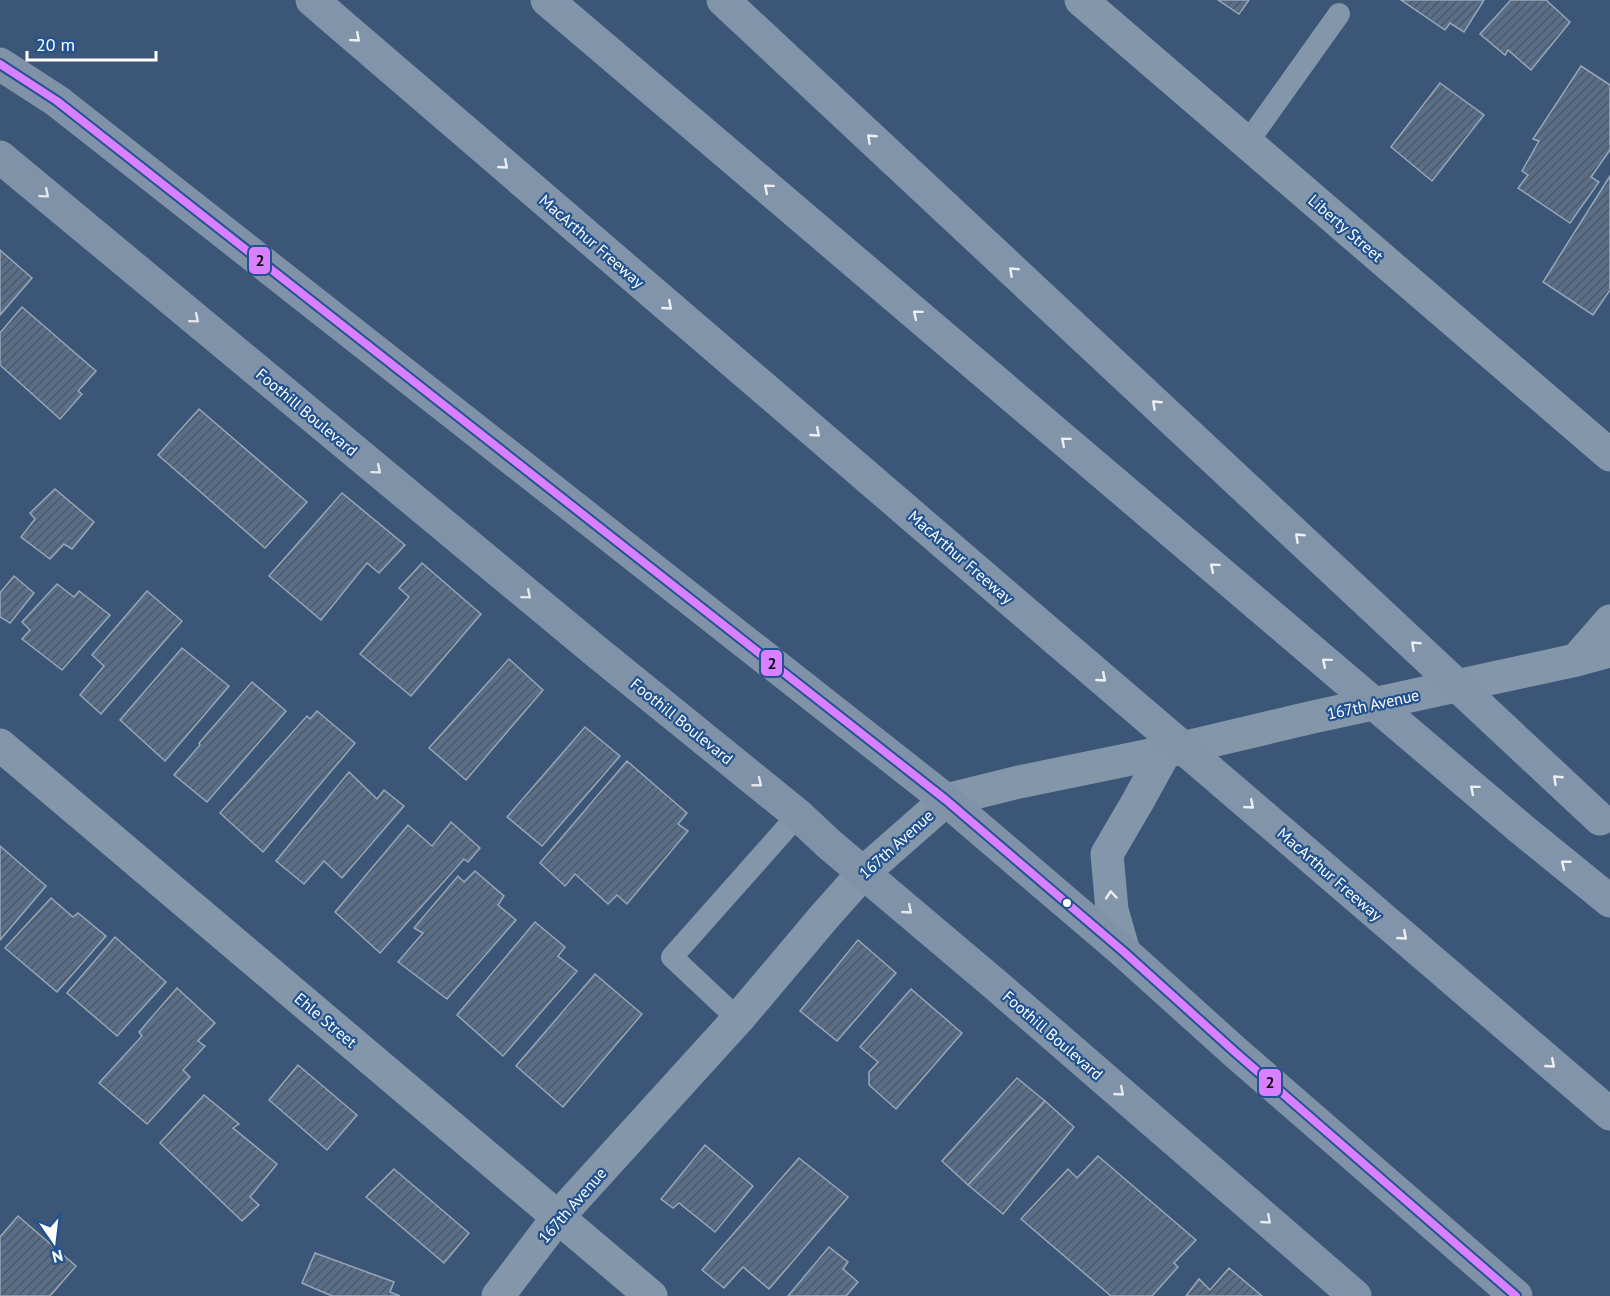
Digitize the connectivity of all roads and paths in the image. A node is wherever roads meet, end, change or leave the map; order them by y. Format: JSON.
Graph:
{"nodes":[{"id":1,"x":312,"y":0,"type":"edge"},
{"id":2,"x":547,"y":0,"type":"edge"},
{"id":3,"x":723,"y":0,"type":"edge"},
{"id":4,"x":1082,"y":0,"type":"edge"},
{"id":5,"x":1339,"y":14,"type":"dead end"},
{"id":6,"x":0,"y":64,"type":"edge"},
{"id":7,"x":1247,"y":143,"type":"junction"},
{"id":8,"x":0,"y":157,"type":"edge"},
{"id":9,"x":1610,"y":455,"type":"edge"},
{"id":10,"x":1610,"y":621,"type":"edge"},
{"id":11,"x":1610,"y":651,"type":"edge"},
{"id":12,"x":1576,"y":660,"type":"junction"},
{"id":13,"x":0,"y":745,"type":"edge"},
{"id":14,"x":1165,"y":752,"type":"junction"},
{"id":15,"x":946,"y":800,"type":"junction"},
{"id":16,"x":798,"y":815,"type":"junction"},
{"id":17,"x":1605,"y":824,"type":"edge"},
{"id":18,"x":864,"y":872,"type":"junction"},
{"id":19,"x":1610,"y":901,"type":"edge"},
{"id":20,"x":1124,"y":952,"type":"junction"},
{"id":21,"x":738,"y":1019,"type":"junction"},
{"id":22,"x":1610,"y":1114,"type":"edge"},
{"id":23,"x":558,"y":1217,"type":"junction"},
{"id":24,"x":498,"y":1296,"type":"edge"},
{"id":25,"x":651,"y":1296,"type":"edge"},
{"id":26,"x":1355,"y":1296,"type":"edge"},
{"id":27,"x":1516,"y":1296,"type":"edge"}],
"edges":[{"from":1,"to":22,"type":"highway","name":"MacArthur Freeway","one_way":true,"bridge":true},
{"from":19,"to":2,"type":"highway","one_way":true,"bridge":true},
{"from":17,"to":3,"type":"highway","one_way":true,"bridge":true},
{"from":4,"to":7,"type":"street","name":"Liberty Street"},
{"from":5,"to":7,"type":"lane"},
{"from":6,"to":15,"type":"main road"},
{"from":7,"to":9,"type":"street","name":"Liberty Street"},
{"from":8,"to":16,"type":"main road","name":"Foothill Boulevard","one_way":true},
{"from":10,"to":12,"type":"street"},
{"from":11,"to":12,"type":"street","name":"167th Avenue"},
{"from":12,"to":14,"type":"street","name":"167th Avenue"},
{"from":13,"to":23,"type":"street","name":"Ehle Street"},
{"from":14,"to":15,"type":"street","name":"167th Avenue"},
{"from":20,"to":14,"type":"street","one_way":true},
{"from":15,"to":18,"type":"street","name":"167th Avenue"},
{"from":15,"to":20,"type":"main road"},
{"from":16,"to":18,"type":"main road","name":"Foothill Boulevard"},
{"from":16,"to":21,"type":"lane"},
{"from":18,"to":21,"type":"street","name":"167th Avenue"},
{"from":18,"to":26,"type":"main road","name":"Foothill Boulevard","one_way":true},
{"from":20,"to":27,"type":"main road"},
{"from":21,"to":23,"type":"street","name":"167th Avenue"},
{"from":23,"to":24,"type":"street","name":"167th Avenue"},
{"from":23,"to":25,"type":"street","name":"Ehle Street"}]}
